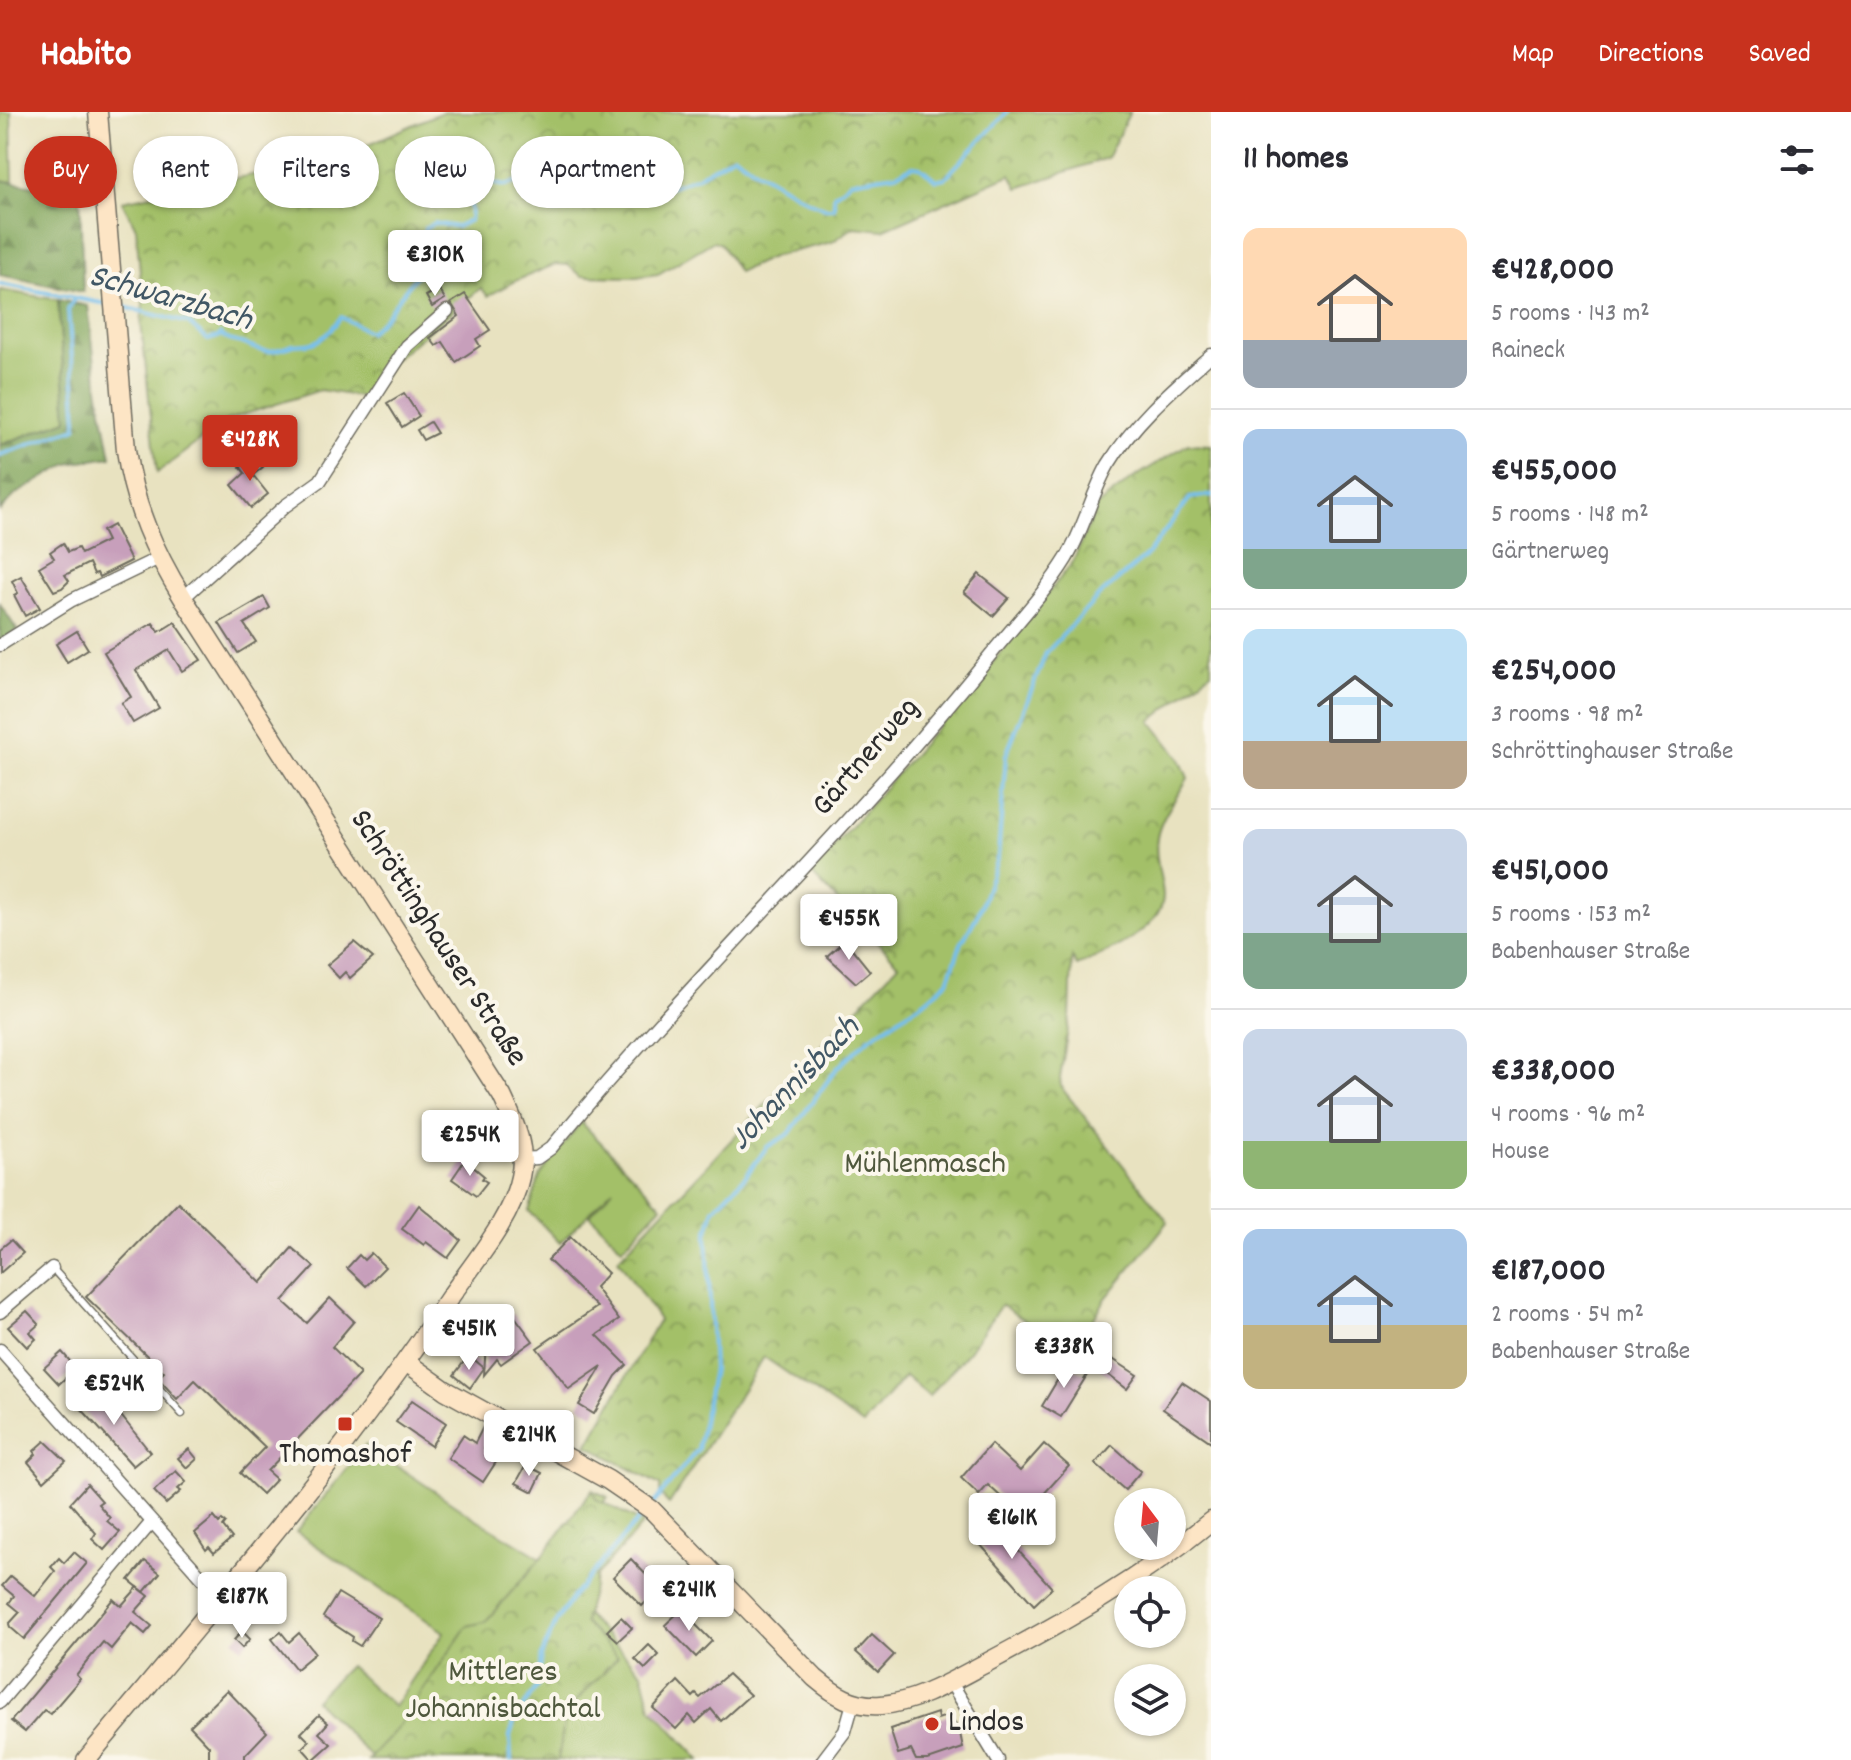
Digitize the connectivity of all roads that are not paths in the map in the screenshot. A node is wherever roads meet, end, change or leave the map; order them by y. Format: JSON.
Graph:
{"nodes":[{"id":1,"x":98,"y":112,"type":"edge"},
{"id":2,"x":447,"y":311,"type":"dead end"},
{"id":3,"x":1211,"y":355,"type":"edge"},
{"id":4,"x":159,"y":558,"type":"junction"},
{"id":5,"x":183,"y":598,"type":"junction"},
{"id":6,"x":0,"y":645,"type":"edge"},
{"id":7,"x":522,"y":1159,"type":"junction"},
{"id":8,"x":52,"y":1268,"type":"joint"},
{"id":9,"x":0,"y":1312,"type":"edge"},
{"id":10,"x":0,"y":1350,"type":"edge"},
{"id":11,"x":406,"y":1362,"type":"junction"},
{"id":12,"x":182,"y":1414,"type":"dead end"},
{"id":13,"x":1211,"y":1521,"type":"edge"},
{"id":14,"x":151,"y":1523,"type":"junction"},
{"id":15,"x":220,"y":1598,"type":"junction"},
{"id":16,"x":950,"y":1681,"type":"junction"},
{"id":17,"x":0,"y":1702,"type":"edge"},
{"id":18,"x":853,"y":1703,"type":"junction"},
{"id":19,"x":86,"y":1760,"type":"edge"},
{"id":20,"x":823,"y":1760,"type":"edge"},
{"id":21,"x":998,"y":1760,"type":"edge"}],
"edges":[{"from":1,"to":4,"type":"main road","name":"Schröttinghauser Straße"},
{"from":2,"to":5,"type":"street"},
{"from":3,"to":7,"type":"street","name":"Gärtnerweg"},
{"from":4,"to":5,"type":"main road","name":"Schröttinghauser Straße"},
{"from":4,"to":6,"type":"street"},
{"from":5,"to":7,"type":"main road","name":"Schröttinghauser Straße"},
{"from":7,"to":11,"type":"main road","name":"Schröttinghauser Straße"},
{"from":8,"to":9,"type":"street"},
{"from":8,"to":12,"type":"lane"},
{"from":10,"to":14,"type":"street"},
{"from":11,"to":15,"type":"main road","name":"Schröttinghauser Straße"},
{"from":11,"to":18,"type":"main road"},
{"from":13,"to":16,"type":"main road"},
{"from":14,"to":15,"type":"street"},
{"from":14,"to":17,"type":"street"},
{"from":15,"to":19,"type":"main road","name":"Schröttinghauser Straße"},
{"from":16,"to":18,"type":"main road"},
{"from":16,"to":21,"type":"street"},
{"from":18,"to":20,"type":"street"}]}
